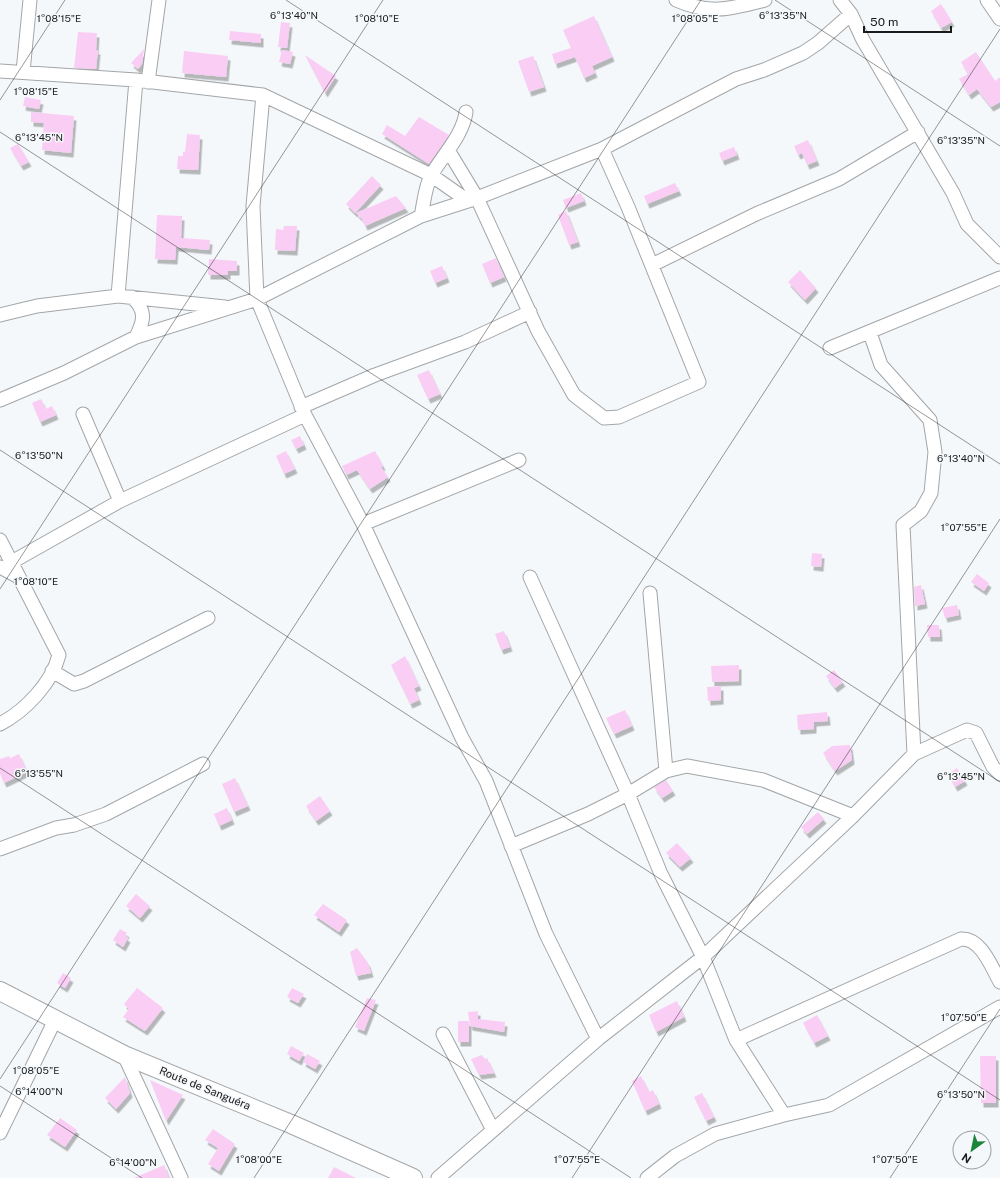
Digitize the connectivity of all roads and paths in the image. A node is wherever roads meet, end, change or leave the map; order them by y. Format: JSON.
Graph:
{"nodes":[{"id":1,"x":30,"y":0,"type":"edge"},
{"id":2,"x":159,"y":0,"type":"edge"},
{"id":3,"x":676,"y":0,"type":"edge"},
{"id":4,"x":765,"y":0,"type":"edge"},
{"id":5,"x":840,"y":0,"type":"edge"},
{"id":6,"x":987,"y":0,"type":"edge"},
{"id":7,"x":851,"y":14,"type":"junction"},
{"id":8,"x":1000,"y":19,"type":"edge"},
{"id":9,"x":0,"y":71,"type":"edge"},
{"id":10,"x":23,"y":72,"type":"junction"},
{"id":11,"x":142,"y":81,"type":"junction"},
{"id":12,"x":263,"y":95,"type":"junction"},
{"id":13,"x":466,"y":112,"type":"dead end"},
{"id":14,"x":918,"y":132,"type":"junction"},
{"id":15,"x":602,"y":149,"type":"junction"},
{"id":16,"x":448,"y":150,"type":"junction"},
{"id":17,"x":431,"y":175,"type":"junction"},
{"id":18,"x":473,"y":200,"type":"junction"},
{"id":19,"x":421,"y":216,"type":"junction"},
{"id":20,"x":1000,"y":257,"type":"edge"},
{"id":21,"x":652,"y":265,"type":"junction"},
{"id":22,"x":1000,"y":278,"type":"edge"},
{"id":23,"x":118,"y":296,"type":"junction"},
{"id":24,"x":132,"y":297,"type":"junction"},
{"id":25,"x":257,"y":299,"type":"junction"},
{"id":26,"x":230,"y":308,"type":"junction"},
{"id":27,"x":530,"y":312,"type":"junction"},
{"id":28,"x":0,"y":315,"type":"edge"},
{"id":29,"x":870,"y":333,"type":"junction"},
{"id":30,"x":136,"y":337,"type":"junction"},
{"id":31,"x":830,"y":348,"type":"dead end"},
{"id":32,"x":0,"y":400,"type":"edge"},
{"id":33,"x":303,"y":411,"type":"junction"},
{"id":34,"x":83,"y":414,"type":"dead end"},
{"id":35,"x":519,"y":460,"type":"dead end"},
{"id":36,"x":120,"y":500,"type":"junction"},
{"id":37,"x":363,"y":524,"type":"junction"},
{"id":38,"x":0,"y":540,"type":"edge"},
{"id":39,"x":5,"y":565,"type":"edge"},
{"id":40,"x":530,"y":577,"type":"dead end"},
{"id":41,"x":650,"y":593,"type":"dead end"},
{"id":42,"x":208,"y":618,"type":"dead end"},
{"id":43,"x":52,"y":671,"type":"junction"},
{"id":44,"x":2,"y":722,"type":"edge"},
{"id":45,"x":914,"y":754,"type":"junction"},
{"id":46,"x":203,"y":764,"type":"dead end"},
{"id":47,"x":666,"y":771,"type":"junction"},
{"id":48,"x":1000,"y":774,"type":"edge"},
{"id":49,"x":628,"y":794,"type":"junction"},
{"id":50,"x":853,"y":816,"type":"junction"},
{"id":51,"x":511,"y":846,"type":"junction"},
{"id":52,"x":0,"y":849,"type":"edge"},
{"id":53,"x":702,"y":957,"type":"junction"},
{"id":54,"x":1000,"y":982,"type":"edge"},
{"id":55,"x":0,"y":991,"type":"edge"},
{"id":56,"x":1000,"y":1007,"type":"edge"},
{"id":57,"x":55,"y":1020,"type":"junction"},
{"id":58,"x":444,"y":1034,"type":"dead end"},
{"id":59,"x":598,"y":1039,"type":"junction"},
{"id":60,"x":736,"y":1040,"type":"junction"},
{"id":61,"x":124,"y":1055,"type":"junction"},
{"id":62,"x":784,"y":1115,"type":"junction"},
{"id":63,"x":493,"y":1130,"type":"junction"},
{"id":64,"x":0,"y":1133,"type":"edge"},
{"id":65,"x":182,"y":1178,"type":"edge"},
{"id":66,"x":413,"y":1178,"type":"edge"},
{"id":67,"x":438,"y":1178,"type":"edge"},
{"id":68,"x":647,"y":1178,"type":"edge"}],
"edges":[{"from":1,"to":10,"type":"street"},
{"from":2,"to":11,"type":"street"},
{"from":3,"to":4,"type":"street"},
{"from":5,"to":7,"type":"street"},
{"from":6,"to":8,"type":"street"},
{"from":7,"to":14,"type":"street"},
{"from":7,"to":15,"type":"street"},
{"from":9,"to":10,"type":"street"},
{"from":10,"to":11,"type":"street"},
{"from":11,"to":12,"type":"street"},
{"from":11,"to":23,"type":"street"},
{"from":12,"to":17,"type":"street"},
{"from":12,"to":25,"type":"street"},
{"from":13,"to":16,"type":"street"},
{"from":14,"to":20,"type":"street"},
{"from":14,"to":21,"type":"street"},
{"from":15,"to":18,"type":"street"},
{"from":15,"to":21,"type":"street"},
{"from":16,"to":17,"type":"street"},
{"from":16,"to":18,"type":"street"},
{"from":17,"to":18,"type":"street"},
{"from":17,"to":19,"type":"street"},
{"from":18,"to":19,"type":"street"},
{"from":18,"to":27,"type":"street"},
{"from":19,"to":25,"type":"street"},
{"from":21,"to":27,"type":"street"},
{"from":22,"to":29,"type":"street"},
{"from":23,"to":24,"type":"street"},
{"from":23,"to":28,"type":"street"},
{"from":24,"to":26,"type":"street"},
{"from":24,"to":30,"type":"street"},
{"from":25,"to":26,"type":"street"},
{"from":25,"to":33,"type":"street"},
{"from":26,"to":30,"type":"street"},
{"from":27,"to":33,"type":"street"},
{"from":29,"to":31,"type":"street"},
{"from":29,"to":45,"type":"street"},
{"from":30,"to":32,"type":"street"},
{"from":33,"to":36,"type":"street"},
{"from":33,"to":37,"type":"street"},
{"from":34,"to":36,"type":"street"},
{"from":35,"to":37,"type":"street"},
{"from":36,"to":39,"type":"street"},
{"from":37,"to":51,"type":"street"},
{"from":38,"to":39,"type":"street"},
{"from":39,"to":43,"type":"street"},
{"from":40,"to":49,"type":"street"},
{"from":41,"to":47,"type":"street"},
{"from":42,"to":43,"type":"street"},
{"from":43,"to":44,"type":"street"},
{"from":45,"to":48,"type":"street"},
{"from":45,"to":50,"type":"street"},
{"from":46,"to":52,"type":"street"},
{"from":47,"to":49,"type":"street"},
{"from":47,"to":50,"type":"street"},
{"from":49,"to":51,"type":"street"},
{"from":49,"to":53,"type":"street"},
{"from":50,"to":53,"type":"street"},
{"from":51,"to":59,"type":"street"},
{"from":53,"to":59,"type":"street"},
{"from":53,"to":60,"type":"street"},
{"from":54,"to":60,"type":"street"},
{"from":55,"to":57,"type":"street","name":"Route de Sanguéra"},
{"from":56,"to":62,"type":"street"},
{"from":57,"to":61,"type":"street","name":"Route de Sanguéra"},
{"from":57,"to":64,"type":"street"},
{"from":58,"to":63,"type":"street"},
{"from":59,"to":63,"type":"street"},
{"from":60,"to":62,"type":"street"},
{"from":61,"to":65,"type":"street"},
{"from":61,"to":66,"type":"street","name":"Route de Sanguéra"},
{"from":62,"to":68,"type":"street"},
{"from":63,"to":67,"type":"street"}]}
